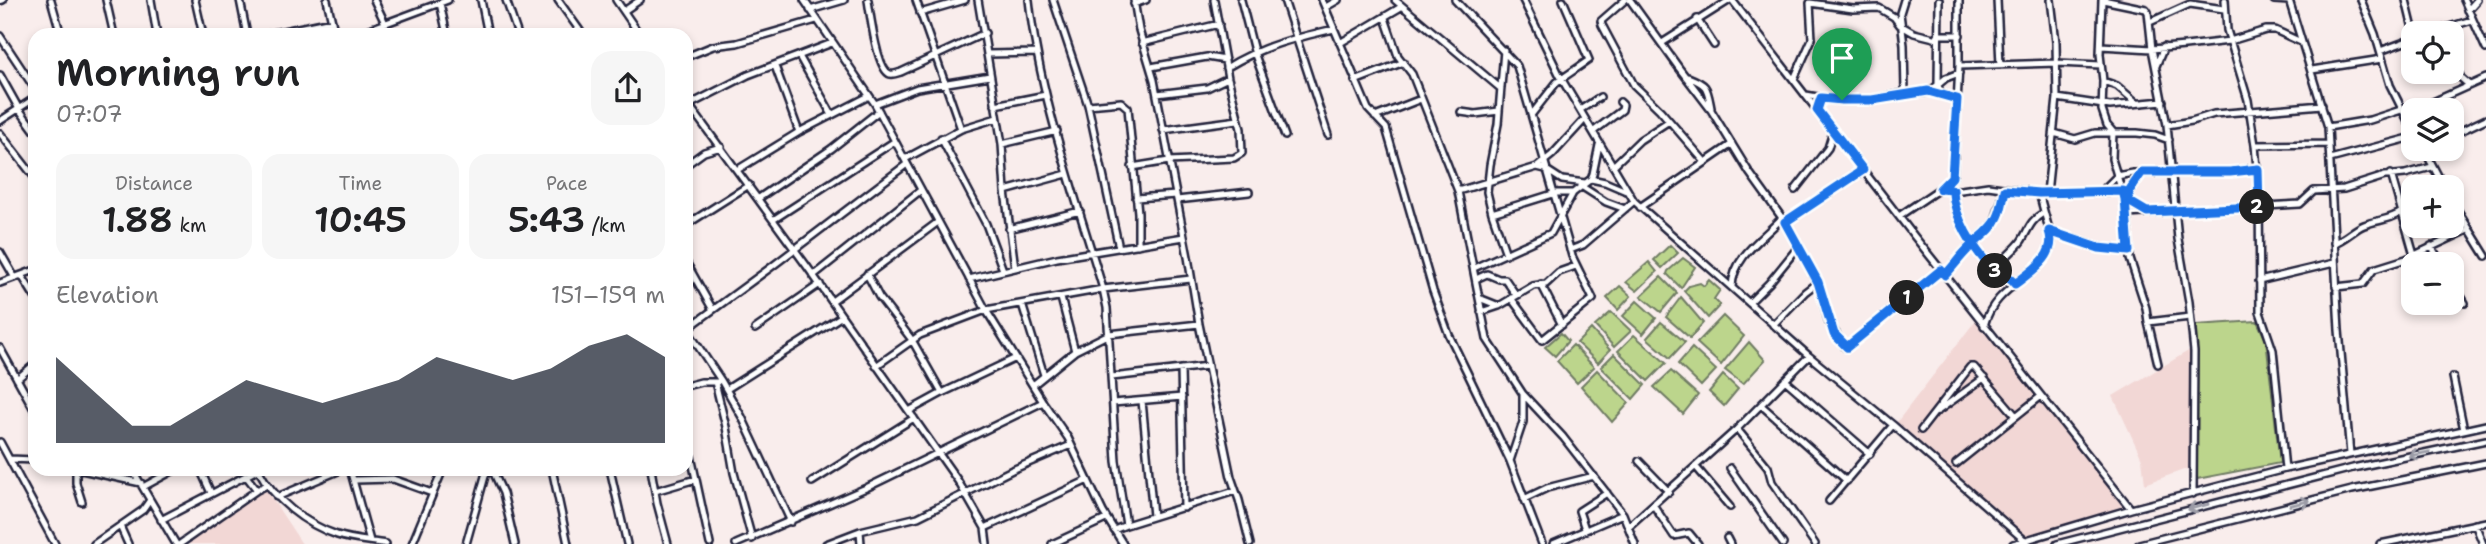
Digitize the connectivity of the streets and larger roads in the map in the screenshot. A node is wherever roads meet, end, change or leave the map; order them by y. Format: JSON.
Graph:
{"nodes":[{"id":1,"x":51,"y":0,"type":"edge"},
{"id":2,"x":106,"y":0,"type":"edge"},
{"id":3,"x":151,"y":0,"type":"edge"},
{"id":4,"x":195,"y":0,"type":"edge"},
{"id":5,"x":240,"y":0,"type":"edge"},
{"id":6,"x":327,"y":0,"type":"edge"},
{"id":7,"x":374,"y":0,"type":"edge"},
{"id":8,"x":419,"y":0,"type":"edge"},
{"id":9,"x":448,"y":0,"type":"edge"},
{"id":10,"x":481,"y":0,"type":"edge"},
{"id":11,"x":506,"y":0,"type":"edge"},
{"id":12,"x":558,"y":0,"type":"edge"},
{"id":13,"x":617,"y":0,"type":"edge"},
{"id":14,"x":640,"y":0,"type":"edge"},
{"id":15,"x":804,"y":0,"type":"edge"},
{"id":16,"x":844,"y":0,"type":"edge"},
{"id":17,"x":868,"y":0,"type":"edge"},
{"id":18,"x":916,"y":0,"type":"edge"},
{"id":19,"x":965,"y":0,"type":"edge"},
{"id":20,"x":978,"y":0,"type":"edge"},
{"id":21,"x":1029,"y":0,"type":"edge"},
{"id":22,"x":1053,"y":0,"type":"edge"},
{"id":23,"x":1146,"y":0,"type":"edge"},
{"id":24,"x":1214,"y":0,"type":"edge"},
{"id":25,"x":1241,"y":0,"type":"edge"},
{"id":26,"x":1284,"y":0,"type":"edge"},
{"id":27,"x":1322,"y":0,"type":"edge"},
{"id":28,"x":1338,"y":0,"type":"edge"},
{"id":29,"x":1395,"y":0,"type":"edge"},
{"id":30,"x":1455,"y":0,"type":"edge"},
{"id":31,"x":1523,"y":0,"type":"edge"},
{"id":32,"x":1563,"y":0,"type":"edge"},
{"id":33,"x":1625,"y":0,"type":"edge"},
{"id":34,"x":1630,"y":0,"type":"edge"},
{"id":35,"x":1731,"y":0,"type":"edge"},
{"id":36,"x":1904,"y":0,"type":"edge"},
{"id":37,"x":1939,"y":0,"type":"edge"},
{"id":38,"x":1959,"y":0,"type":"edge"},
{"id":39,"x":1997,"y":0,"type":"edge"},
{"id":40,"x":2051,"y":0,"type":"edge"},
{"id":41,"x":2102,"y":0,"type":"edge"},
{"id":42,"x":2225,"y":0,"type":"edge"},
{"id":43,"x":2274,"y":0,"type":"edge"},
{"id":44,"x":2361,"y":0,"type":"edge"},
{"id":45,"x":2406,"y":0,"type":"edge"},
{"id":46,"x":2464,"y":0,"type":"edge"},
{"id":47,"x":2477,"y":0,"type":"edge"},
{"id":48,"x":2289,"y":1,"type":"edge"},
{"id":49,"x":832,"y":2,"type":"edge"},
{"id":50,"x":1134,"y":2,"type":"edge"},
{"id":51,"x":1809,"y":2,"type":"edge"},
{"id":52,"x":1822,"y":2,"type":"edge"},
{"id":53,"x":440,"y":3,"type":"junction"},
{"id":54,"x":1326,"y":7,"type":"junction"},
{"id":55,"x":1401,"y":7,"type":"junction"},
{"id":56,"x":423,"y":9,"type":"junction"},
{"id":57,"x":2224,"y":9,"type":"junction"},
{"id":58,"x":810,"y":10,"type":"junction"},
{"id":59,"x":2468,"y":10,"type":"junction"},
{"id":60,"x":624,"y":11,"type":"junction"},
{"id":61,"x":920,"y":13,"type":"junction"},
{"id":62,"x":1385,"y":18,"type":"junction"},
{"id":63,"x":1697,"y":19,"type":"junction"},
{"id":64,"x":816,"y":20,"type":"junction"},
{"id":65,"x":2472,"y":20,"type":"junction"},
{"id":66,"x":332,"y":21,"type":"junction"},
{"id":67,"x":2411,"y":21,"type":"edge"},
{"id":68,"x":2150,"y":22,"type":"junction"},
{"id":69,"x":385,"y":23,"type":"junction"},
{"id":70,"x":2464,"y":23,"type":"edge"},
{"id":71,"x":1219,"y":24,"type":"junction"},
{"id":72,"x":1900,"y":25,"type":"junction"},
{"id":73,"x":59,"y":28,"type":"edge"},
{"id":74,"x":112,"y":28,"type":"edge"},
{"id":75,"x":156,"y":28,"type":"edge"},
{"id":76,"x":201,"y":28,"type":"edge"},
{"id":77,"x":246,"y":28,"type":"edge"},
{"id":78,"x":298,"y":28,"type":"edge"},
{"id":79,"x":334,"y":28,"type":"edge"},
{"id":80,"x":372,"y":28,"type":"edge"},
{"id":81,"x":444,"y":28,"type":"edge"},
{"id":82,"x":487,"y":28,"type":"edge"},
{"id":83,"x":516,"y":28,"type":"edge"},
{"id":84,"x":577,"y":28,"type":"edge"},
{"id":85,"x":635,"y":28,"type":"edge"},
{"id":86,"x":1334,"y":29,"type":"junction"},
{"id":87,"x":985,"y":33,"type":"junction"},
{"id":88,"x":1960,"y":35,"type":"junction"},
{"id":89,"x":0,"y":36,"type":"edge"},
{"id":90,"x":1251,"y":36,"type":"junction"},
{"id":91,"x":1938,"y":37,"type":"junction"},
{"id":92,"x":1296,"y":39,"type":"junction"},
{"id":93,"x":2230,"y":41,"type":"junction"},
{"id":94,"x":2301,"y":41,"type":"junction"},
{"id":95,"x":832,"y":43,"type":"junction"},
{"id":96,"x":1142,"y":43,"type":"junction"},
{"id":97,"x":1340,"y":43,"type":"junction"},
{"id":98,"x":1662,"y":43,"type":"junction"},
{"id":99,"x":2401,"y":43,"type":"edge"},
{"id":100,"x":1714,"y":45,"type":"dead end"},
{"id":101,"x":1268,"y":46,"type":"junction"},
{"id":102,"x":2101,"y":46,"type":"junction"},
{"id":103,"x":2164,"y":47,"type":"junction"},
{"id":104,"x":2152,"y":49,"type":"junction"},
{"id":105,"x":1504,"y":50,"type":"junction"},
{"id":106,"x":2486,"y":50,"type":"edge"},
{"id":107,"x":2379,"y":51,"type":"junction"},
{"id":108,"x":1036,"y":53,"type":"junction"},
{"id":109,"x":693,"y":54,"type":"edge"},
{"id":110,"x":988,"y":54,"type":"junction"},
{"id":111,"x":935,"y":55,"type":"junction"},
{"id":112,"x":1255,"y":55,"type":"junction"},
{"id":113,"x":799,"y":56,"type":"junction"},
{"id":114,"x":2382,"y":59,"type":"junction"},
{"id":115,"x":1225,"y":60,"type":"junction"},
{"id":116,"x":1404,"y":62,"type":"junction"},
{"id":117,"x":2056,"y":63,"type":"junction"},
{"id":118,"x":2000,"y":65,"type":"junction"},
{"id":119,"x":2101,"y":65,"type":"junction"},
{"id":120,"x":2156,"y":65,"type":"junction"},
{"id":121,"x":775,"y":66,"type":"junction"},
{"id":122,"x":1959,"y":66,"type":"junction"},
{"id":123,"x":1151,"y":67,"type":"junction"},
{"id":124,"x":1226,"y":68,"type":"junction"},
{"id":125,"x":2312,"y":70,"type":"junction"},
{"id":126,"x":1959,"y":73,"type":"junction"},
{"id":127,"x":0,"y":75,"type":"edge"},
{"id":128,"x":990,"y":76,"type":"junction"},
{"id":129,"x":1685,"y":76,"type":"junction"},
{"id":130,"x":28,"y":78,"type":"edge"},
{"id":131,"x":1228,"y":78,"type":"junction"},
{"id":132,"x":1561,"y":78,"type":"junction"},
{"id":133,"x":1946,"y":78,"type":"junction"},
{"id":134,"x":2486,"y":78,"type":"edge"},
{"id":135,"x":1794,"y":79,"type":"junction"},
{"id":136,"x":2464,"y":80,"type":"edge"},
{"id":137,"x":1355,"y":81,"type":"junction"},
{"id":138,"x":2103,"y":81,"type":"junction"},
{"id":139,"x":943,"y":83,"type":"junction"},
{"id":140,"x":1938,"y":84,"type":"junction"},
{"id":141,"x":1958,"y":85,"type":"junction"},
{"id":142,"x":2469,"y":85,"type":"junction"},
{"id":143,"x":1500,"y":88,"type":"junction"},
{"id":144,"x":1928,"y":91,"type":"junction"},
{"id":145,"x":1905,"y":93,"type":"junction"},
{"id":146,"x":1157,"y":94,"type":"junction"},
{"id":147,"x":1806,"y":94,"type":"junction"},
{"id":148,"x":1941,"y":94,"type":"junction"},
{"id":149,"x":1046,"y":95,"type":"junction"},
{"id":150,"x":869,"y":96,"type":"junction"},
{"id":151,"x":1600,"y":97,"type":"dead end"},
{"id":152,"x":1821,"y":98,"type":"junction"},
{"id":153,"x":2057,"y":98,"type":"junction"},
{"id":154,"x":2442,"y":98,"type":"edge"},
{"id":155,"x":1421,"y":99,"type":"junction"},
{"id":156,"x":1957,"y":99,"type":"junction"},
{"id":157,"x":693,"y":101,"type":"edge"},
{"id":158,"x":2163,"y":101,"type":"junction"},
{"id":159,"x":1620,"y":102,"type":"dead end"},
{"id":160,"x":28,"y":103,"type":"edge"},
{"id":161,"x":2137,"y":103,"type":"junction"},
{"id":162,"x":874,"y":104,"type":"junction"},
{"id":163,"x":2101,"y":104,"type":"junction"},
{"id":164,"x":1088,"y":105,"type":"junction"},
{"id":165,"x":2322,"y":105,"type":"junction"},
{"id":166,"x":995,"y":106,"type":"junction"},
{"id":167,"x":19,"y":109,"type":"junction"},
{"id":168,"x":693,"y":110,"type":"edge"},
{"id":169,"x":1580,"y":110,"type":"junction"},
{"id":170,"x":1660,"y":110,"type":"junction"},
{"id":171,"x":1711,"y":110,"type":"junction"},
{"id":172,"x":1817,"y":110,"type":"junction"},
{"id":173,"x":2250,"y":110,"type":"junction"},
{"id":174,"x":2401,"y":110,"type":"edge"},
{"id":175,"x":878,"y":111,"type":"junction"},
{"id":176,"x":1461,"y":111,"type":"dead end"},
{"id":177,"x":1499,"y":111,"type":"junction"},
{"id":178,"x":2401,"y":113,"type":"edge"},
{"id":179,"x":1532,"y":114,"type":"junction"},
{"id":180,"x":832,"y":115,"type":"junction"},
{"id":181,"x":1375,"y":117,"type":"junction"},
{"id":182,"x":997,"y":118,"type":"junction"},
{"id":183,"x":1585,"y":119,"type":"junction"},
{"id":184,"x":2486,"y":119,"type":"edge"},
{"id":185,"x":1238,"y":120,"type":"junction"},
{"id":186,"x":0,"y":121,"type":"edge"},
{"id":187,"x":28,"y":121,"type":"edge"},
{"id":188,"x":1669,"y":121,"type":"junction"},
{"id":189,"x":2167,"y":125,"type":"junction"},
{"id":190,"x":1659,"y":126,"type":"junction"},
{"id":191,"x":2328,"y":127,"type":"junction"},
{"id":192,"x":961,"y":129,"type":"junction"},
{"id":193,"x":2464,"y":129,"type":"edge"},
{"id":194,"x":1163,"y":130,"type":"junction"},
{"id":195,"x":1057,"y":131,"type":"junction"},
{"id":196,"x":1594,"y":131,"type":"junction"},
{"id":197,"x":799,"y":132,"type":"junction"},
{"id":198,"x":1833,"y":132,"type":"junction"},
{"id":199,"x":2113,"y":132,"type":"junction"},
{"id":200,"x":0,"y":133,"type":"edge"},
{"id":201,"x":2054,"y":133,"type":"junction"},
{"id":202,"x":1285,"y":135,"type":"dead end"},
{"id":203,"x":1328,"y":135,"type":"dead end"},
{"id":204,"x":941,"y":138,"type":"junction"},
{"id":205,"x":2169,"y":140,"type":"junction"},
{"id":206,"x":2401,"y":140,"type":"edge"},
{"id":207,"x":895,"y":141,"type":"junction"},
{"id":208,"x":1599,"y":143,"type":"junction"},
{"id":209,"x":1002,"y":144,"type":"junction"},
{"id":210,"x":1732,"y":144,"type":"junction"},
{"id":211,"x":2329,"y":144,"type":"junction"},
{"id":212,"x":2255,"y":145,"type":"junction"},
{"id":213,"x":721,"y":147,"type":"junction"},
{"id":214,"x":693,"y":159,"type":"edge"},
{"id":215,"x":2330,"y":159,"type":"junction"},
{"id":216,"x":1169,"y":160,"type":"junction"},
{"id":217,"x":1546,"y":161,"type":"junction"},
{"id":218,"x":2430,"y":161,"type":"edge"},
{"id":219,"x":906,"y":162,"type":"junction"},
{"id":220,"x":1705,"y":162,"type":"junction"},
{"id":221,"x":1614,"y":166,"type":"junction"},
{"id":222,"x":1132,"y":167,"type":"junction"},
{"id":223,"x":1537,"y":167,"type":"junction"},
{"id":224,"x":2432,"y":167,"type":"junction"},
{"id":225,"x":28,"y":169,"type":"edge"},
{"id":226,"x":2258,"y":169,"type":"junction"},
{"id":227,"x":737,"y":170,"type":"junction"},
{"id":228,"x":1863,"y":170,"type":"junction"},
{"id":229,"x":1549,"y":172,"type":"junction"},
{"id":230,"x":2142,"y":172,"type":"junction"},
{"id":231,"x":2161,"y":172,"type":"junction"},
{"id":232,"x":2172,"y":172,"type":"junction"},
{"id":233,"x":1068,"y":174,"type":"junction"},
{"id":234,"x":2391,"y":174,"type":"junction"},
{"id":235,"x":2437,"y":175,"type":"edge"},
{"id":236,"x":2117,"y":176,"type":"junction"},
{"id":237,"x":1488,"y":181,"type":"junction"},
{"id":238,"x":2173,"y":182,"type":"junction"},
{"id":239,"x":1585,"y":183,"type":"junction"},
{"id":240,"x":749,"y":185,"type":"junction"},
{"id":241,"x":1940,"y":189,"type":"junction"},
{"id":242,"x":922,"y":190,"type":"junction"},
{"id":243,"x":1796,"y":190,"type":"dead end"},
{"id":244,"x":1953,"y":190,"type":"junction"},
{"id":245,"x":2005,"y":190,"type":"junction"},
{"id":246,"x":2103,"y":190,"type":"junction"},
{"id":247,"x":1005,"y":191,"type":"junction"},
{"id":248,"x":1458,"y":191,"type":"junction"},
{"id":249,"x":1626,"y":191,"type":"junction"},
{"id":250,"x":2123,"y":191,"type":"junction"},
{"id":251,"x":2330,"y":191,"type":"junction"},
{"id":252,"x":1249,"y":192,"type":"dead end"},
{"id":253,"x":1556,"y":193,"type":"junction"},
{"id":254,"x":1573,"y":193,"type":"junction"},
{"id":255,"x":2039,"y":193,"type":"junction"},
{"id":256,"x":2047,"y":193,"type":"junction"},
{"id":257,"x":1177,"y":197,"type":"junction"},
{"id":258,"x":758,"y":198,"type":"junction"},
{"id":259,"x":1136,"y":198,"type":"junction"},
{"id":260,"x":2127,"y":200,"type":"junction"},
{"id":261,"x":1634,"y":201,"type":"junction"},
{"id":262,"x":2401,"y":205,"type":"edge"},
{"id":263,"x":1640,"y":207,"type":"junction"},
{"id":264,"x":2259,"y":207,"type":"junction"},
{"id":265,"x":1625,"y":209,"type":"junction"},
{"id":266,"x":1080,"y":211,"type":"junction"},
{"id":267,"x":2147,"y":212,"type":"junction"},
{"id":268,"x":2177,"y":212,"type":"junction"},
{"id":269,"x":2401,"y":212,"type":"edge"},
{"id":270,"x":1492,"y":213,"type":"junction"},
{"id":271,"x":1561,"y":213,"type":"junction"},
{"id":272,"x":2043,"y":213,"type":"junction"},
{"id":273,"x":2127,"y":214,"type":"junction"},
{"id":274,"x":1899,"y":216,"type":"junction"},
{"id":275,"x":693,"y":218,"type":"edge"},
{"id":276,"x":773,"y":219,"type":"junction"},
{"id":277,"x":1784,"y":220,"type":"junction"},
{"id":278,"x":938,"y":222,"type":"junction"},
{"id":279,"x":2464,"y":223,"type":"edge"},
{"id":280,"x":1555,"y":228,"type":"junction"},
{"id":281,"x":1009,"y":229,"type":"junction"},
{"id":282,"x":1564,"y":229,"type":"junction"},
{"id":283,"x":2468,"y":230,"type":"junction"},
{"id":284,"x":2049,"y":231,"type":"junction"},
{"id":285,"x":1184,"y":237,"type":"junction"},
{"id":286,"x":1974,"y":243,"type":"junction"},
{"id":287,"x":2334,"y":243,"type":"junction"},
{"id":288,"x":1138,"y":245,"type":"junction"},
{"id":289,"x":1799,"y":246,"type":"junction"},
{"id":290,"x":2431,"y":247,"type":"junction"},
{"id":291,"x":1119,"y":248,"type":"junction"},
{"id":292,"x":795,"y":250,"type":"junction"},
{"id":293,"x":1570,"y":250,"type":"junction"},
{"id":294,"x":1092,"y":251,"type":"junction"},
{"id":295,"x":2129,"y":251,"type":"junction"},
{"id":296,"x":0,"y":252,"type":"edge"},
{"id":297,"x":2420,"y":252,"type":"edge"},
{"id":298,"x":2434,"y":252,"type":"edge"},
{"id":299,"x":1507,"y":254,"type":"junction"},
{"id":300,"x":2486,"y":256,"type":"edge"},
{"id":301,"x":2401,"y":262,"type":"edge"},
{"id":302,"x":2334,"y":263,"type":"junction"},
{"id":303,"x":1576,"y":266,"type":"junction"},
{"id":304,"x":1015,"y":268,"type":"junction"},
{"id":305,"x":1474,"y":268,"type":"junction"},
{"id":306,"x":1003,"y":270,"type":"junction"},
{"id":307,"x":1996,"y":271,"type":"junction"},
{"id":308,"x":28,"y":273,"type":"edge"},
{"id":309,"x":1943,"y":273,"type":"junction"},
{"id":310,"x":693,"y":274,"type":"edge"},
{"id":311,"x":867,"y":274,"type":"junction"},
{"id":312,"x":814,"y":275,"type":"junction"},
{"id":313,"x":22,"y":276,"type":"junction"},
{"id":314,"x":15,"y":278,"type":"junction"},
{"id":315,"x":970,"y":279,"type":"junction"},
{"id":316,"x":1191,"y":279,"type":"junction"},
{"id":317,"x":1476,"y":279,"type":"junction"},
{"id":318,"x":2259,"y":281,"type":"junction"},
{"id":319,"x":1818,"y":282,"type":"junction"},
{"id":320,"x":0,"y":283,"type":"edge"},
{"id":321,"x":820,"y":284,"type":"junction"},
{"id":322,"x":1541,"y":284,"type":"junction"},
{"id":323,"x":2015,"y":284,"type":"junction"},
{"id":324,"x":28,"y":286,"type":"edge"},
{"id":325,"x":1732,"y":287,"type":"junction"},
{"id":326,"x":2336,"y":287,"type":"junction"},
{"id":327,"x":1103,"y":289,"type":"junction"},
{"id":328,"x":1514,"y":297,"type":"junction"},
{"id":329,"x":1061,"y":298,"type":"junction"},
{"id":330,"x":1479,"y":298,"type":"junction"},
{"id":331,"x":832,"y":301,"type":"junction"},
{"id":332,"x":1749,"y":303,"type":"junction"},
{"id":333,"x":1022,"y":304,"type":"junction"},
{"id":334,"x":1499,"y":306,"type":"junction"},
{"id":335,"x":713,"y":310,"type":"junction"},
{"id":336,"x":986,"y":310,"type":"junction"},
{"id":337,"x":1481,"y":312,"type":"junction"},
{"id":338,"x":842,"y":316,"type":"junction"},
{"id":339,"x":2190,"y":317,"type":"junction"},
{"id":340,"x":2148,"y":322,"type":"junction"},
{"id":341,"x":693,"y":323,"type":"edge"},
{"id":342,"x":1199,"y":324,"type":"junction"},
{"id":343,"x":1562,"y":324,"type":"junction"},
{"id":344,"x":1773,"y":325,"type":"junction"},
{"id":345,"x":1984,"y":326,"type":"junction"},
{"id":346,"x":755,"y":328,"type":"dead end"},
{"id":347,"x":1109,"y":334,"type":"junction"},
{"id":348,"x":693,"y":338,"type":"edge"},
{"id":349,"x":912,"y":340,"type":"junction"},
{"id":350,"x":0,"y":348,"type":"edge"},
{"id":351,"x":1075,"y":351,"type":"junction"},
{"id":352,"x":1809,"y":356,"type":"junction"},
{"id":353,"x":1016,"y":358,"type":"junction"},
{"id":354,"x":2158,"y":364,"type":"dead end"},
{"id":355,"x":876,"y":366,"type":"junction"},
{"id":356,"x":1208,"y":366,"type":"junction"},
{"id":357,"x":1181,"y":369,"type":"junction"},
{"id":358,"x":28,"y":370,"type":"edge"},
{"id":359,"x":1044,"y":375,"type":"junction"},
{"id":360,"x":1112,"y":377,"type":"junction"},
{"id":361,"x":2453,"y":377,"type":"dead end"},
{"id":362,"x":1984,"y":378,"type":"junction"},
{"id":363,"x":17,"y":379,"type":"junction"},
{"id":364,"x":1785,"y":380,"type":"junction"},
{"id":365,"x":715,"y":382,"type":"junction"},
{"id":366,"x":722,"y":382,"type":"junction"},
{"id":367,"x":693,"y":385,"type":"edge"},
{"id":368,"x":1033,"y":385,"type":"junction"},
{"id":369,"x":727,"y":389,"type":"junction"},
{"id":370,"x":942,"y":393,"type":"junction"},
{"id":371,"x":1523,"y":394,"type":"junction"},
{"id":372,"x":1182,"y":397,"type":"junction"},
{"id":373,"x":2040,"y":397,"type":"junction"},
{"id":374,"x":28,"y":399,"type":"edge"},
{"id":375,"x":1142,"y":401,"type":"junction"},
{"id":376,"x":1043,"y":402,"type":"junction"},
{"id":377,"x":1113,"y":403,"type":"junction"},
{"id":378,"x":1761,"y":405,"type":"junction"},
{"id":379,"x":909,"y":411,"type":"junction"},
{"id":380,"x":1933,"y":415,"type":"junction"},
{"id":381,"x":2016,"y":416,"type":"junction"},
{"id":382,"x":914,"y":418,"type":"junction"},
{"id":383,"x":1893,"y":425,"type":"junction"},
{"id":384,"x":2486,"y":425,"type":"edge"},
{"id":385,"x":1737,"y":429,"type":"junction"},
{"id":386,"x":1921,"y":430,"type":"dead end"},
{"id":387,"x":2464,"y":430,"type":"junction"},
{"id":388,"x":2486,"y":440,"type":"edge"},
{"id":389,"x":0,"y":442,"type":"edge"},
{"id":390,"x":1071,"y":445,"type":"junction"},
{"id":391,"x":938,"y":452,"type":"junction"},
{"id":392,"x":1870,"y":454,"type":"junction"},
{"id":393,"x":2350,"y":454,"type":"junction"},
{"id":394,"x":10,"y":459,"type":"junction"},
{"id":395,"x":28,"y":460,"type":"edge"},
{"id":396,"x":1510,"y":461,"type":"junction"},
{"id":397,"x":1639,"y":461,"type":"dead end"},
{"id":398,"x":2486,"y":463,"type":"edge"},
{"id":399,"x":1956,"y":464,"type":"dead end"},
{"id":400,"x":693,"y":465,"type":"edge"},
{"id":401,"x":1696,"y":467,"type":"junction"},
{"id":402,"x":1730,"y":468,"type":"dead end"},
{"id":403,"x":2286,"y":469,"type":"junction"},
{"id":404,"x":76,"y":476,"type":"edge"},
{"id":405,"x":105,"y":476,"type":"edge"},
{"id":406,"x":136,"y":476,"type":"edge"},
{"id":407,"x":161,"y":476,"type":"edge"},
{"id":408,"x":203,"y":476,"type":"edge"},
{"id":409,"x":246,"y":476,"type":"joint"},
{"id":410,"x":262,"y":476,"type":"edge"},
{"id":411,"x":326,"y":476,"type":"edge"},
{"id":412,"x":353,"y":476,"type":"edge"},
{"id":413,"x":440,"y":476,"type":"edge"},
{"id":414,"x":488,"y":476,"type":"edge"},
{"id":415,"x":494,"y":476,"type":"edge"},
{"id":416,"x":553,"y":476,"type":"edge"},
{"id":417,"x":612,"y":476,"type":"edge"},
{"id":418,"x":653,"y":476,"type":"edge"},
{"id":419,"x":1594,"y":476,"type":"junction"},
{"id":420,"x":696,"y":479,"type":"junction"},
{"id":421,"x":355,"y":480,"type":"junction"},
{"id":422,"x":1088,"y":480,"type":"junction"},
{"id":423,"x":1847,"y":481,"type":"junction"},
{"id":424,"x":812,"y":482,"type":"dead end"},
{"id":425,"x":142,"y":485,"type":"junction"},
{"id":426,"x":267,"y":485,"type":"junction"},
{"id":427,"x":257,"y":490,"type":"junction"},
{"id":428,"x":655,"y":491,"type":"junction"},
{"id":429,"x":1235,"y":491,"type":"junction"},
{"id":430,"x":1669,"y":492,"type":"junction"},
{"id":431,"x":211,"y":493,"type":"junction"},
{"id":432,"x":432,"y":493,"type":"junction"},
{"id":433,"x":965,"y":493,"type":"junction"},
{"id":434,"x":1607,"y":493,"type":"junction"},
{"id":435,"x":2193,"y":494,"type":"junction"},
{"id":436,"x":277,"y":497,"type":"junction"},
{"id":437,"x":1524,"y":499,"type":"junction"},
{"id":438,"x":150,"y":500,"type":"junction"},
{"id":439,"x":1829,"y":501,"type":"dead end"},
{"id":440,"x":82,"y":502,"type":"dead end"},
{"id":441,"x":1654,"y":506,"type":"junction"},
{"id":442,"x":1730,"y":507,"type":"dead end"},
{"id":443,"x":1184,"y":508,"type":"junction"},
{"id":444,"x":2131,"y":509,"type":"junction"},
{"id":445,"x":1623,"y":514,"type":"junction"},
{"id":446,"x":1153,"y":516,"type":"junction"},
{"id":447,"x":1107,"y":519,"type":"junction"},
{"id":448,"x":161,"y":520,"type":"junction"},
{"id":449,"x":791,"y":522,"type":"junction"},
{"id":450,"x":2486,"y":522,"type":"edge"},
{"id":451,"x":2475,"y":524,"type":"junction"},
{"id":452,"x":1126,"y":525,"type":"junction"},
{"id":453,"x":120,"y":526,"type":"junction"},
{"id":454,"x":1629,"y":526,"type":"junction"},
{"id":455,"x":985,"y":528,"type":"junction"},
{"id":456,"x":1585,"y":529,"type":"junction"},
{"id":457,"x":1114,"y":530,"type":"junction"},
{"id":458,"x":860,"y":531,"type":"junction"},
{"id":459,"x":2419,"y":536,"type":"junction"},
{"id":460,"x":752,"y":539,"type":"junction"},
{"id":461,"x":370,"y":541,"type":"junction"},
{"id":462,"x":2027,"y":542,"type":"edge"},
{"id":463,"x":55,"y":544,"type":"edge"},
{"id":464,"x":94,"y":544,"type":"edge"},
{"id":465,"x":128,"y":544,"type":"edge"},
{"id":466,"x":178,"y":544,"type":"edge"},
{"id":467,"x":386,"y":544,"type":"edge"},
{"id":468,"x":412,"y":544,"type":"edge"},
{"id":469,"x":467,"y":544,"type":"edge"},
{"id":470,"x":515,"y":544,"type":"edge"},
{"id":471,"x":568,"y":544,"type":"edge"},
{"id":472,"x":627,"y":544,"type":"edge"},
{"id":473,"x":668,"y":544,"type":"edge"},
{"id":474,"x":709,"y":544,"type":"edge"},
{"id":475,"x":740,"y":544,"type":"edge"},
{"id":476,"x":826,"y":544,"type":"edge"},
{"id":477,"x":861,"y":544,"type":"edge"},
{"id":478,"x":986,"y":544,"type":"edge"},
{"id":479,"x":1052,"y":544,"type":"edge"},
{"id":480,"x":1123,"y":544,"type":"edge"},
{"id":481,"x":1250,"y":544,"type":"edge"},
{"id":482,"x":1542,"y":544,"type":"edge"},
{"id":483,"x":1553,"y":544,"type":"edge"},
{"id":484,"x":1635,"y":544,"type":"edge"},
{"id":485,"x":1698,"y":544,"type":"edge"},
{"id":486,"x":1783,"y":544,"type":"edge"},
{"id":487,"x":1815,"y":544,"type":"edge"},
{"id":488,"x":2013,"y":544,"type":"edge"},
{"id":489,"x":2057,"y":544,"type":"edge"},
{"id":490,"x":2139,"y":544,"type":"edge"},
{"id":491,"x":2380,"y":544,"type":"edge"},
{"id":492,"x":2423,"y":544,"type":"edge"},
{"id":493,"x":2483,"y":544,"type":"edge"}],
"edges":[{"from":1,"to":73,"type":"street"},
{"from":2,"to":74,"type":"street"},
{"from":3,"to":75,"type":"street"},
{"from":4,"to":76,"type":"street"},
{"from":5,"to":77,"type":"street"},
{"from":6,"to":66,"type":"street"},
{"from":7,"to":69,"type":"street"},
{"from":8,"to":56,"type":"street"},
{"from":9,"to":53,"type":"street"},
{"from":10,"to":82,"type":"street"},
{"from":11,"to":83,"type":"street"},
{"from":12,"to":84,"type":"street"},
{"from":13,"to":60,"type":"street"},
{"from":14,"to":60,"type":"street"},
{"from":15,"to":58,"type":"street"},
{"from":16,"to":49,"type":"street"},
{"from":17,"to":111,"type":"street"},
{"from":18,"to":61,"type":"street"},
{"from":19,"to":61,"type":"street"},
{"from":20,"to":87,"type":"street"},
{"from":21,"to":108,"type":"street"},
{"from":22,"to":164,"type":"street"},
{"from":23,"to":50,"type":"street"},
{"from":24,"to":71,"type":"street"},
{"from":25,"to":90,"type":"street"},
{"from":26,"to":92,"type":"street"},
{"from":27,"to":54,"type":"street"},
{"from":28,"to":54,"type":"street"},
{"from":29,"to":55,"type":"street"},
{"from":30,"to":105,"type":"street"},
{"from":31,"to":132,"type":"street"},
{"from":32,"to":132,"type":"street"},
{"from":33,"to":170,"type":"street"},
{"from":34,"to":98,"type":"street"},
{"from":35,"to":63,"type":"street"},
{"from":35,"to":135,"type":"street"},
{"from":36,"to":72,"type":"street"},
{"from":37,"to":91,"type":"street"},
{"from":38,"to":88,"type":"street"},
{"from":39,"to":118,"type":"street"},
{"from":40,"to":117,"type":"street"},
{"from":41,"to":68,"type":"street"},
{"from":41,"to":102,"type":"street"},
{"from":42,"to":57,"type":"street"},
{"from":43,"to":48,"type":"street"},
{"from":44,"to":107,"type":"street"},
{"from":45,"to":67,"type":"street"},
{"from":46,"to":59,"type":"street"},
{"from":47,"to":59,"type":"street"},
{"from":48,"to":94,"type":"street"},
{"from":49,"to":58,"type":"street"},
{"from":50,"to":96,"type":"street"},
{"from":51,"to":52,"type":"street"},
{"from":51,"to":135,"type":"street"},
{"from":52,"to":72,"type":"street"},
{"from":53,"to":56,"type":"street"},
{"from":53,"to":81,"type":"street"},
{"from":54,"to":86,"type":"street"},
{"from":55,"to":62,"type":"street"},
{"from":55,"to":143,"type":"street"},
{"from":56,"to":69,"type":"street"},
{"from":57,"to":68,"type":"street"},
{"from":57,"to":93,"type":"street"},
{"from":58,"to":64,"type":"street"},
{"from":59,"to":65,"type":"street"},
{"from":60,"to":85,"type":"street"},
{"from":61,"to":111,"type":"street"},
{"from":62,"to":97,"type":"street"},
{"from":62,"to":116,"type":"street"},
{"from":63,"to":98,"type":"street"},
{"from":63,"to":100,"type":"street"},
{"from":64,"to":95,"type":"street"},
{"from":64,"to":109,"type":"street"},
{"from":65,"to":70,"type":"street"},
{"from":65,"to":106,"type":"street"},
{"from":66,"to":78,"type":"street"},
{"from":66,"to":79,"type":"street"},
{"from":68,"to":104,"type":"street"},
{"from":69,"to":80,"type":"street"},
{"from":71,"to":96,"type":"street"},
{"from":71,"to":115,"type":"street"},
{"from":72,"to":91,"type":"street"},
{"from":72,"to":145,"type":"street"},
{"from":86,"to":92,"type":"street"},
{"from":86,"to":97,"type":"street"},
{"from":87,"to":110,"type":"street"},
{"from":87,"to":111,"type":"street"},
{"from":88,"to":91,"type":"street"},
{"from":88,"to":122,"type":"street"},
{"from":89,"to":130,"type":"street"},
{"from":90,"to":101,"type":"street"},
{"from":90,"to":112,"type":"street"},
{"from":91,"to":140,"type":"street"},
{"from":92,"to":101,"type":"street"},
{"from":92,"to":203,"type":"street"},
{"from":93,"to":94,"type":"street"},
{"from":93,"to":103,"type":"street"},
{"from":93,"to":173,"type":"street"},
{"from":94,"to":125,"type":"street"},
{"from":95,"to":113,"type":"street"},
{"from":95,"to":150,"type":"street"},
{"from":96,"to":123,"type":"street"},
{"from":97,"to":137,"type":"street"},
{"from":98,"to":129,"type":"street"},
{"from":99,"to":107,"type":"street"},
{"from":101,"to":112,"type":"street"},
{"from":102,"to":104,"type":"street"},
{"from":102,"to":119,"type":"street"},
{"from":103,"to":104,"type":"street"},
{"from":103,"to":120,"type":"street"},
{"from":104,"to":120,"type":"street"},
{"from":105,"to":143,"type":"street"},
{"from":105,"to":179,"type":"street"},
{"from":107,"to":114,"type":"street"},
{"from":108,"to":110,"type":"street"},
{"from":108,"to":149,"type":"street"},
{"from":110,"to":128,"type":"street"},
{"from":111,"to":139,"type":"street"},
{"from":112,"to":124,"type":"street"},
{"from":112,"to":202,"type":"street"},
{"from":113,"to":121,"type":"street"},
{"from":113,"to":180,"type":"street"},
{"from":114,"to":125,"type":"street"},
{"from":114,"to":174,"type":"street"},
{"from":115,"to":123,"type":"street"},
{"from":115,"to":124,"type":"street"},
{"from":116,"to":137,"type":"street"},
{"from":116,"to":155,"type":"street"},
{"from":117,"to":118,"type":"street"},
{"from":117,"to":119,"type":"street"},
{"from":117,"to":153,"type":"street"},
{"from":118,"to":122,"type":"street"},
{"from":119,"to":138,"type":"street"},
{"from":120,"to":158,"type":"street"},
{"from":121,"to":157,"type":"street"},
{"from":121,"to":197,"type":"street"},
{"from":122,"to":126,"type":"street"},
{"from":123,"to":146,"type":"street"},
{"from":124,"to":131,"type":"street"},
{"from":125,"to":165,"type":"street"},
{"from":126,"to":133,"type":"street"},
{"from":126,"to":141,"type":"street"},
{"from":127,"to":167,"type":"street"},
{"from":128,"to":139,"type":"street"},
{"from":128,"to":166,"type":"street"},
{"from":129,"to":171,"type":"street"},
{"from":129,"to":171,"type":"street"},
{"from":131,"to":146,"type":"street"},
{"from":131,"to":185,"type":"street"},
{"from":132,"to":169,"type":"street"},
{"from":132,"to":179,"type":"street"},
{"from":133,"to":140,"type":"street"},
{"from":133,"to":141,"type":"street"},
{"from":134,"to":142,"type":"street"},
{"from":135,"to":147,"type":"street"},
{"from":136,"to":142,"type":"street"},
{"from":137,"to":181,"type":"street"},
{"from":138,"to":161,"type":"street"},
{"from":138,"to":163,"type":"street"},
{"from":139,"to":162,"type":"street"},
{"from":139,"to":192,"type":"street"},
{"from":140,"to":144,"type":"street"},
{"from":140,"to":148,"type":"street"},
{"from":141,"to":156,"type":"street"},
{"from":142,"to":154,"type":"street"},
{"from":143,"to":177,"type":"street"},
{"from":144,"to":145,"type":"street"},
{"from":144,"to":148,"type":"street"},
{"from":145,"to":152,"type":"street"},
{"from":146,"to":194,"type":"street"},
{"from":147,"to":152,"type":"street"},
{"from":147,"to":172,"type":"street"},
{"from":148,"to":156,"type":"street"},
{"from":149,"to":166,"type":"street"},
{"from":149,"to":195,"type":"street"},
{"from":150,"to":162,"type":"street"},
{"from":150,"to":180,"type":"street"},
{"from":151,"to":169,"type":"street"},
{"from":152,"to":172,"type":"street"},
{"from":153,"to":163,"type":"street"},
{"from":153,"to":201,"type":"street"},
{"from":155,"to":181,"type":"street"},
{"from":155,"to":248,"type":"street"},
{"from":156,"to":241,"type":"street"},
{"from":158,"to":161,"type":"street"},
{"from":158,"to":189,"type":"street"},
{"from":159,"to":196,"type":"street"},
{"from":160,"to":167,"type":"street"},
{"from":161,"to":163,"type":"street"},
{"from":162,"to":175,"type":"street"},
{"from":163,"to":199,"type":"street"},
{"from":164,"to":222,"type":"street"},
{"from":164,"to":291,"type":"street"},
{"from":165,"to":173,"type":"street"},
{"from":165,"to":191,"type":"street"},
{"from":166,"to":182,"type":"street"},
{"from":167,"to":186,"type":"street"},
{"from":167,"to":187,"type":"street"},
{"from":168,"to":213,"type":"street"},
{"from":169,"to":183,"type":"street"},
{"from":170,"to":188,"type":"street"},
{"from":170,"to":190,"type":"street"},
{"from":171,"to":210,"type":"street"},
{"from":172,"to":198,"type":"street"},
{"from":173,"to":189,"type":"street"},
{"from":173,"to":212,"type":"street"},
{"from":175,"to":207,"type":"street"},
{"from":175,"to":258,"type":"street"},
{"from":176,"to":177,"type":"street"},
{"from":177,"to":237,"type":"street"},
{"from":178,"to":191,"type":"street"},
{"from":179,"to":217,"type":"street"},
{"from":180,"to":197,"type":"street"},
{"from":181,"to":396,"type":"street"},
{"from":182,"to":192,"type":"street"},
{"from":182,"to":209,"type":"street"},
{"from":183,"to":196,"type":"street"},
{"from":183,"to":217,"type":"street"},
{"from":184,"to":193,"type":"street"},
{"from":185,"to":194,"type":"street"},
{"from":185,"to":216,"type":"street"},
{"from":188,"to":190,"type":"street"},
{"from":188,"to":220,"type":"street"},
{"from":189,"to":205,"type":"street"},
{"from":190,"to":221,"type":"street"},
{"from":191,"to":211,"type":"street"},
{"from":192,"to":204,"type":"street"},
{"from":194,"to":216,"type":"street"},
{"from":195,"to":209,"type":"street"},
{"from":195,"to":233,"type":"street"},
{"from":196,"to":208,"type":"street"},
{"from":197,"to":227,"type":"street"},
{"from":198,"to":228,"type":"street"},
{"from":198,"to":243,"type":"street"},
{"from":199,"to":201,"type":"street"},
{"from":199,"to":205,"type":"street"},
{"from":199,"to":236,"type":"street"},
{"from":200,"to":225,"type":"street"},
{"from":201,"to":256,"type":"street"},
{"from":204,"to":219,"type":"street"},
{"from":204,"to":306,"type":"street"},
{"from":205,"to":232,"type":"street"},
{"from":206,"to":215,"type":"street"},
{"from":207,"to":219,"type":"street"},
{"from":207,"to":276,"type":"street"},
{"from":208,"to":221,"type":"street"},
{"from":208,"to":239,"type":"street"},
{"from":209,"to":247,"type":"street"},
{"from":210,"to":220,"type":"street"},
{"from":210,"to":277,"type":"street"},
{"from":211,"to":212,"type":"street"},
{"from":211,"to":215,"type":"street"},
{"from":212,"to":226,"type":"street"},
{"from":213,"to":214,"type":"street"},
{"from":213,"to":227,"type":"street"},
{"from":215,"to":251,"type":"street"},
{"from":216,"to":222,"type":"street"},
{"from":216,"to":257,"type":"street"},
{"from":217,"to":223,"type":"street"},
{"from":217,"to":229,"type":"street"},
{"from":218,"to":224,"type":"street"},
{"from":219,"to":242,"type":"street"},
{"from":219,"to":292,"type":"street"},
{"from":220,"to":263,"type":"street"},
{"from":221,"to":249,"type":"street"},
{"from":222,"to":259,"type":"street"},
{"from":223,"to":229,"type":"street"},
{"from":223,"to":237,"type":"street"},
{"from":224,"to":234,"type":"street"},
{"from":224,"to":235,"type":"street"},
{"from":226,"to":232,"type":"street"},
{"from":226,"to":264,"type":"street"},
{"from":227,"to":240,"type":"street"},
{"from":228,"to":274,"type":"street"},
{"from":228,"to":277,"type":"street"},
{"from":229,"to":239,"type":"street"},
{"from":229,"to":253,"type":"street"},
{"from":230,"to":231,"type":"street"},
{"from":230,"to":236,"type":"street"},
{"from":230,"to":260,"type":"street"},
{"from":231,"to":232,"type":"street"},
{"from":231,"to":238,"type":"street"},
{"from":232,"to":238,"type":"street"},
{"from":233,"to":247,"type":"street"},
{"from":233,"to":266,"type":"street"},
{"from":234,"to":251,"type":"street"},
{"from":234,"to":262,"type":"street"},
{"from":236,"to":246,"type":"street"},
{"from":236,"to":250,"type":"street"},
{"from":237,"to":248,"type":"street"},
{"from":237,"to":270,"type":"street"},
{"from":238,"to":268,"type":"street"},
{"from":239,"to":249,"type":"street"},
{"from":239,"to":254,"type":"street"},
{"from":239,"to":265,"type":"street"},
{"from":240,"to":258,"type":"street"},
{"from":240,"to":275,"type":"street"},
{"from":241,"to":244,"type":"street"},
{"from":241,"to":274,"type":"street"},
{"from":242,"to":278,"type":"street"},
{"from":242,"to":312,"type":"street"},
{"from":244,"to":245,"type":"street"},
{"from":244,"to":286,"type":"street"},
{"from":245,"to":255,"type":"street"},
{"from":245,"to":286,"type":"street"},
{"from":246,"to":250,"type":"street"},
{"from":246,"to":256,"type":"street"},
{"from":247,"to":281,"type":"street"},
{"from":248,"to":305,"type":"street"},
{"from":249,"to":261,"type":"street"},
{"from":250,"to":260,"type":"street"},
{"from":251,"to":264,"type":"street"},
{"from":251,"to":287,"type":"street"},
{"from":252,"to":257,"type":"street"},
{"from":253,"to":254,"type":"street"},
{"from":253,"to":270,"type":"street"},
{"from":253,"to":271,"type":"street"},
{"from":254,"to":271,"type":"street"},
{"from":255,"to":256,"type":"street"},
{"from":255,"to":272,"type":"street"},
{"from":257,"to":259,"type":"street"},
{"from":257,"to":285,"type":"street"},
{"from":258,"to":276,"type":"street"},
{"from":259,"to":288,"type":"street"},
{"from":260,"to":267,"type":"street"},
{"from":260,"to":273,"type":"street"},
{"from":261,"to":263,"type":"street"},
{"from":261,"to":265,"type":"street"},
{"from":263,"to":325,"type":"street"},
{"from":264,"to":268,"type":"street"},
{"from":264,"to":318,"type":"street"},
{"from":265,"to":293,"type":"street"},
{"from":266,"to":281,"type":"street"},
{"from":266,"to":294,"type":"street"},
{"from":267,"to":268,"type":"street"},
{"from":267,"to":273,"type":"street"},
{"from":268,"to":339,"type":"street"},
{"from":269,"to":287,"type":"street"},
{"from":270,"to":299,"type":"street"},
{"from":271,"to":280,"type":"street"},
{"from":271,"to":282,"type":"street"},
{"from":272,"to":284,"type":"street"},
{"from":272,"to":307,"type":"street"},
{"from":273,"to":295,"type":"street"},
{"from":274,"to":309,"type":"street"},
{"from":276,"to":292,"type":"street"},
{"from":277,"to":289,"type":"street"},
{"from":277,"to":325,"type":"street"},
{"from":278,"to":311,"type":"street"},
{"from":278,"to":315,"type":"street"},
{"from":279,"to":283,"type":"street"},
{"from":280,"to":282,"type":"street"},
{"from":280,"to":299,"type":"street"},
{"from":281,"to":304,"type":"street"},
{"from":282,"to":293,"type":"street"},
{"from":283,"to":290,"type":"street"},
{"from":283,"to":300,"type":"street"},
{"from":284,"to":295,"type":"street"},
{"from":284,"to":323,"type":"street"},
{"from":285,"to":288,"type":"street"},
{"from":285,"to":316,"type":"street"},
{"from":286,"to":307,"type":"street"},
{"from":286,"to":309,"type":"street"},
{"from":287,"to":302,"type":"street"},
{"from":288,"to":291,"type":"street"},
{"from":289,"to":319,"type":"street"},
{"from":289,"to":332,"type":"street"},
{"from":290,"to":297,"type":"street"},
{"from":290,"to":298,"type":"street"},
{"from":291,"to":294,"type":"street"},
{"from":292,"to":312,"type":"street"},
{"from":292,"to":335,"type":"street"},
{"from":293,"to":303,"type":"street"},
{"from":294,"to":304,"type":"street"},
{"from":294,"to":327,"type":"street"},
{"from":295,"to":340,"type":"street"},
{"from":296,"to":314,"type":"street"},
{"from":299,"to":305,"type":"street"},
{"from":301,"to":326,"type":"street"},
{"from":302,"to":318,"type":"street"},
{"from":302,"to":326,"type":"street"},
{"from":303,"to":322,"type":"street"},
{"from":303,"to":343,"type":"street"},
{"from":304,"to":306,"type":"street"},
{"from":305,"to":317,"type":"street"},
{"from":306,"to":315,"type":"street"},
{"from":307,"to":323,"type":"street"},
{"from":308,"to":313,"type":"street"},
{"from":309,"to":319,"type":"street"},
{"from":309,"to":345,"type":"street"},
{"from":310,"to":335,"type":"street"},
{"from":311,"to":331,"type":"street"},
{"from":311,"to":349,"type":"street"},
{"from":312,"to":321,"type":"street"},
{"from":313,"to":314,"type":"street"},
{"from":313,"to":324,"type":"street"},
{"from":314,"to":320,"type":"street"},
{"from":315,"to":336,"type":"street"},
{"from":316,"to":327,"type":"street"},
{"from":316,"to":342,"type":"street"},
{"from":317,"to":328,"type":"street"},
{"from":317,"to":330,"type":"street"},
{"from":318,"to":403,"type":"street"},
{"from":319,"to":344,"type":"street"},
{"from":321,"to":331,"type":"street"},
{"from":321,"to":346,"type":"street"},
{"from":322,"to":328,"type":"street"},
{"from":322,"to":343,"type":"street"},
{"from":323,"to":345,"type":"street"},
{"from":325,"to":332,"type":"street"},
{"from":326,"to":393,"type":"street"},
{"from":327,"to":329,"type":"street"},
{"from":327,"to":347,"type":"street"},
{"from":328,"to":334,"type":"street"},
{"from":328,"to":343,"type":"street"},
{"from":329,"to":333,"type":"street"},
{"from":329,"to":351,"type":"street"},
{"from":330,"to":334,"type":"street"},
{"from":330,"to":337,"type":"street"},
{"from":331,"to":338,"type":"street"},
{"from":332,"to":344,"type":"street"},
{"from":333,"to":336,"type":"street"},
{"from":333,"to":359,"type":"street"},
{"from":334,"to":337,"type":"street"},
{"from":335,"to":341,"type":"street"},
{"from":336,"to":349,"type":"street"},
{"from":336,"to":353,"type":"street"},
{"from":337,"to":371,"type":"street"},
{"from":338,"to":355,"type":"street"},
{"from":338,"to":369,"type":"street"},
{"from":339,"to":340,"type":"street"},
{"from":339,"to":435,"type":"street"},
{"from":340,"to":354,"type":"street"},
{"from":342,"to":347,"type":"street"},
{"from":342,"to":356,"type":"street"},
{"from":344,"to":352,"type":"street"},
{"from":345,"to":373,"type":"street"},
{"from":347,"to":351,"type":"street"},
{"from":347,"to":360,"type":"street"},
{"from":348,"to":366,"type":"street"},
{"from":349,"to":355,"type":"street"},
{"from":349,"to":370,"type":"street"},
{"from":350,"to":363,"type":"street"},
{"from":351,"to":359,"type":"street"},
{"from":352,"to":364,"type":"street"},
{"from":352,"to":383,"type":"street"},
{"from":353,"to":368,"type":"street"},
{"from":353,"to":370,"type":"street"},
{"from":355,"to":379,"type":"street"},
{"from":356,"to":357,"type":"street"},
{"from":356,"to":429,"type":"street"},
{"from":357,"to":360,"type":"street"},
{"from":357,"to":372,"type":"street"},
{"from":358,"to":363,"type":"street"},
{"from":359,"to":368,"type":"street"},
{"from":360,"to":377,"type":"street"},
{"from":361,"to":387,"type":"street"},
{"from":362,"to":380,"type":"street"},
{"from":362,"to":380,"type":"street"},
{"from":362,"to":381,"type":"street"},
{"from":363,"to":374,"type":"street"},
{"from":364,"to":378,"type":"street"},
{"from":364,"to":392,"type":"street"},
{"from":365,"to":366,"type":"street"},
{"from":365,"to":367,"type":"street"},
{"from":365,"to":460,"type":"street"},
{"from":366,"to":369,"type":"street"},
{"from":368,"to":376,"type":"street"},
{"from":369,"to":449,"type":"street"},
{"from":370,"to":379,"type":"street"},
{"from":371,"to":396,"type":"street"},
{"from":371,"to":419,"type":"street"},
{"from":372,"to":375,"type":"street"},
{"from":372,"to":443,"type":"street"},
{"from":373,"to":381,"type":"street"},
{"from":373,"to":444,"type":"street"},
{"from":375,"to":377,"type":"street"},
{"from":375,"to":446,"type":"street"},
{"from":376,"to":390,"type":"street"},
{"from":376,"to":391,"type":"street"},
{"from":377,"to":452,"type":"street"},
{"from":378,"to":385,"type":"street"},
{"from":378,"to":423,"type":"street"},
{"from":379,"to":382,"type":"street"},
{"from":380,"to":386,"type":"street"},
{"from":381,"to":399,"type":"street"},
{"from":382,"to":391,"type":"street"},
{"from":382,"to":424,"type":"street"},
{"from":383,"to":392,"type":"street"},
{"from":383,"to":462,"type":"street"},
{"from":384,"to":387,"type":"street"},
{"from":385,"to":401,"type":"street"},
{"from":385,"to":487,"type":"street"},
{"from":387,"to":393,"type":"street"},
{"from":388,"to":489,"type":"street","one_way":true},
{"from":389,"to":394,"type":"street"},
{"from":390,"to":422,"type":"street"},
{"from":390,"to":433,"type":"street"},
{"from":391,"to":433,"type":"street"},
{"from":391,"to":449,"type":"street"},
{"from":392,"to":423,"type":"street"},
{"from":393,"to":403,"type":"street"},
{"from":394,"to":395,"type":"street"},
{"from":394,"to":463,"type":"street"},
{"from":396,"to":437,"type":"street"},
{"from":397,"to":430,"type":"street"},
{"from":490,"to":398,"type":"street","one_way":true},
{"from":400,"to":420,"type":"street"},
{"from":401,"to":430,"type":"street"},
{"from":401,"to":442,"type":"street"},
{"from":402,"to":486,"type":"street"},
{"from":403,"to":435,"type":"street"},
{"from":404,"to":440,"type":"street"},
{"from":405,"to":425,"type":"street"},
{"from":406,"to":425,"type":"street"},
{"from":407,"to":425,"type":"street"},
{"from":408,"to":431,"type":"street"},
{"from":409,"to":427,"type":"street"},
{"from":409,"to":431,"type":"street"},
{"from":410,"to":426,"type":"street"},
{"from":411,"to":436,"type":"street"},
{"from":412,"to":421,"type":"street"},
{"from":413,"to":432,"type":"street"},
{"from":414,"to":469,"type":"street"},
{"from":415,"to":470,"type":"street"},
{"from":416,"to":471,"type":"street"},
{"from":417,"to":472,"type":"street"},
{"from":418,"to":428,"type":"street"},
{"from":419,"to":434,"type":"street"},
{"from":419,"to":437,"type":"street"},
{"from":420,"to":428,"type":"street"},
{"from":420,"to":474,"type":"street"},
{"from":421,"to":432,"type":"street"},
{"from":421,"to":461,"type":"street"},
{"from":422,"to":447,"type":"street"},
{"from":422,"to":455,"type":"street"},
{"from":423,"to":439,"type":"street"},
{"from":425,"to":438,"type":"street"},
{"from":426,"to":427,"type":"street"},
{"from":426,"to":436,"type":"street"},
{"from":427,"to":466,"type":"street"},
{"from":428,"to":473,"type":"street"},
{"from":429,"to":443,"type":"street"},
{"from":429,"to":481,"type":"street"},
{"from":430,"to":441,"type":"street"},
{"from":431,"to":448,"type":"street"},
{"from":432,"to":468,"type":"street"},
{"from":433,"to":455,"type":"street"},
{"from":433,"to":458,"type":"street"},
{"from":434,"to":445,"type":"street"},
{"from":434,"to":456,"type":"street"},
{"from":435,"to":444,"type":"street"},
{"from":436,"to":461,"type":"street"},
{"from":437,"to":482,"type":"street"},
{"from":438,"to":448,"type":"street"},
{"from":438,"to":453,"type":"street"},
{"from":441,"to":454,"type":"street"},
{"from":441,"to":485,"type":"street"},
{"from":443,"to":446,"type":"street"},
{"from":444,"to":462,"type":"street"},
{"from":445,"to":454,"type":"street"},
{"from":445,"to":456,"type":"street"},
{"from":446,"to":452,"type":"street"},
{"from":447,"to":457,"type":"street"},
{"from":447,"to":479,"type":"street"},
{"from":448,"to":466,"type":"street"},
{"from":449,"to":460,"type":"street"},
{"from":450,"to":451,"type":"street"},
{"from":451,"to":459,"type":"street"},
{"from":451,"to":493,"type":"street"},
{"from":452,"to":457,"type":"street"},
{"from":453,"to":464,"type":"street"},
{"from":453,"to":465,"type":"street"},
{"from":454,"to":484,"type":"street"},
{"from":455,"to":478,"type":"street"},
{"from":456,"to":483,"type":"street"},
{"from":457,"to":480,"type":"street"},
{"from":458,"to":476,"type":"street"},
{"from":458,"to":477,"type":"street"},
{"from":459,"to":491,"type":"street"},
{"from":459,"to":492,"type":"street"},
{"from":460,"to":475,"type":"street"},
{"from":461,"to":467,"type":"street"},
{"from":462,"to":488,"type":"street"}]}
